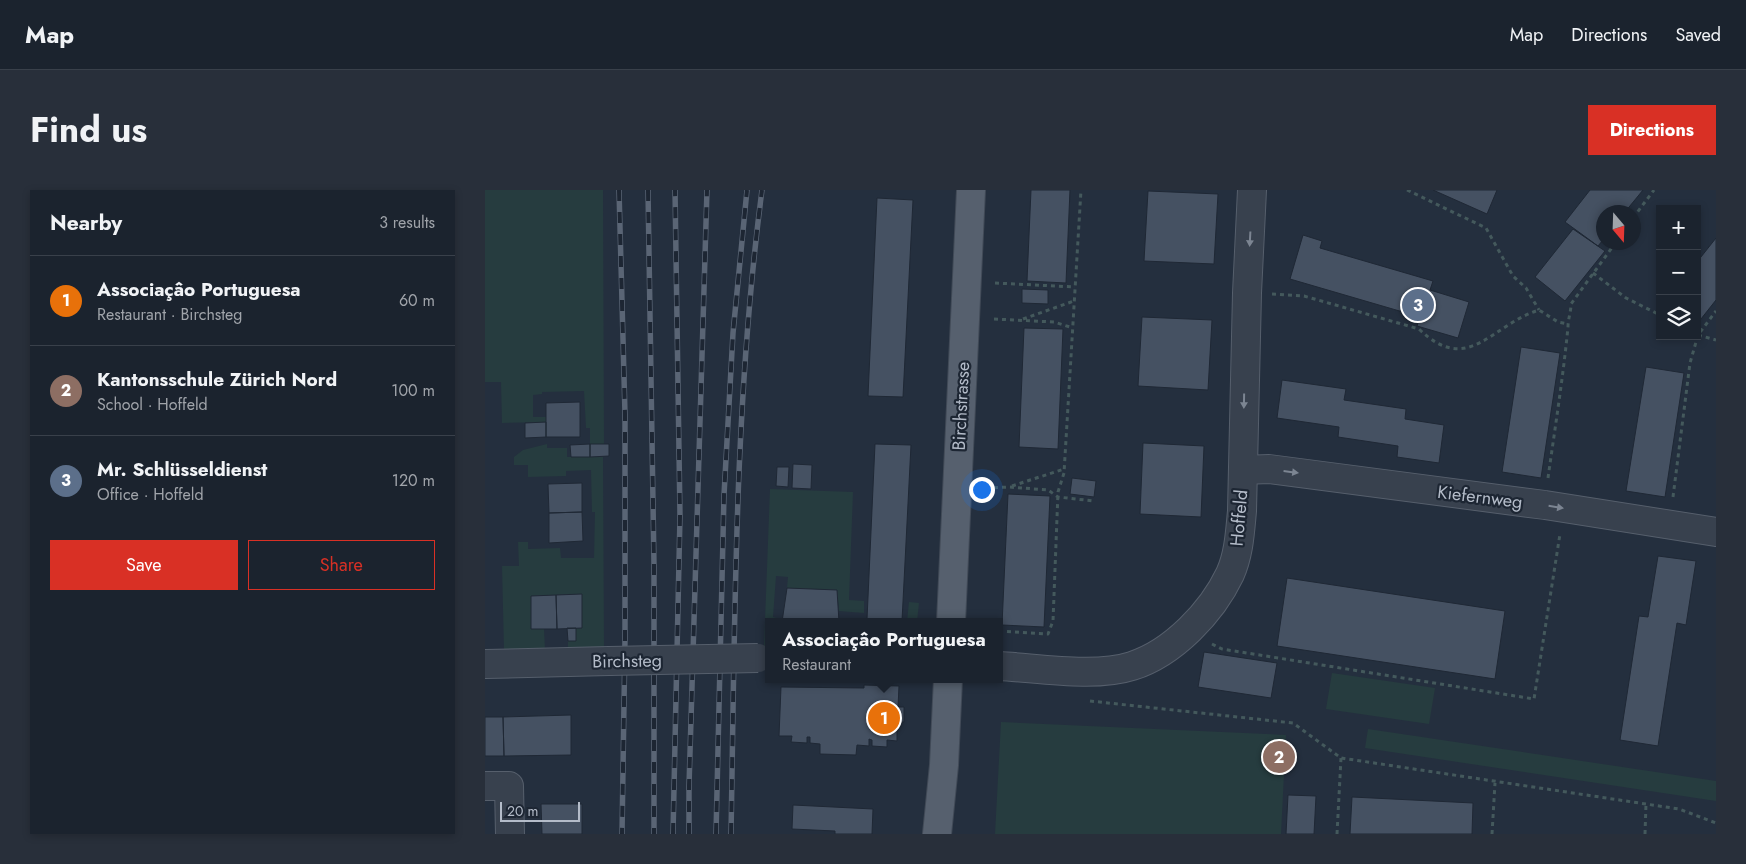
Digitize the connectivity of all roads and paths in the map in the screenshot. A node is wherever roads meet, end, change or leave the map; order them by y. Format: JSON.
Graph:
{"nodes":[{"id":1,"x":971,"y":190,"type":"edge"},
{"id":2,"x":1081,"y":190,"type":"edge"},
{"id":3,"x":1253,"y":190,"type":"edge"},
{"id":4,"x":1407,"y":190,"type":"edge"},
{"id":5,"x":1654,"y":190,"type":"edge"},
{"id":6,"x":1641,"y":207,"type":"edge"},
{"id":7,"x":1610,"y":250,"type":"edge"},
{"id":8,"x":1593,"y":273,"type":"junction"},
{"id":9,"x":995,"y":282,"type":"dead end"},
{"id":10,"x":1075,"y":287,"type":"junction"},
{"id":11,"x":1269,"y":294,"type":"dead end"},
{"id":12,"x":1074,"y":302,"type":"junction"},
{"id":13,"x":1539,"y":310,"type":"junction"},
{"id":14,"x":1716,"y":311,"type":"edge"},
{"id":15,"x":1656,"y":313,"type":"edge"},
{"id":16,"x":994,"y":319,"type":"dead end"},
{"id":17,"x":1021,"y":320,"type":"junction"},
{"id":18,"x":1568,"y":324,"type":"junction"},
{"id":19,"x":1073,"y":328,"type":"junction"},
{"id":20,"x":1701,"y":331,"type":"edge"},
{"id":21,"x":1701,"y":336,"type":"edge"},
{"id":22,"x":1697,"y":340,"type":"edge"},
{"id":23,"x":1716,"y":340,"type":"edge"},
{"id":24,"x":1064,"y":469,"type":"junction"},
{"id":25,"x":1243,"y":470,"type":"junction"},
{"id":26,"x":1009,"y":487,"type":"junction"},
{"id":27,"x":986,"y":488,"type":"dead end"},
{"id":28,"x":1058,"y":497,"type":"junction"},
{"id":29,"x":1093,"y":501,"type":"dead end"},
{"id":30,"x":1554,"y":507,"type":"junction"},
{"id":31,"x":1669,"y":525,"type":"junction"},
{"id":32,"x":1716,"y":532,"type":"edge"},
{"id":33,"x":951,"y":618,"type":"edge"},
{"id":34,"x":1190,"y":628,"type":"junction"},
{"id":35,"x":1003,"y":631,"type":"edge"},
{"id":36,"x":764,"y":658,"type":"edge"},
{"id":37,"x":485,"y":664,"type":"edge"},
{"id":38,"x":1003,"y":666,"type":"edge"},
{"id":39,"x":948,"y":683,"type":"edge"},
{"id":40,"x":1082,"y":699,"type":"dead end"},
{"id":41,"x":1341,"y":758,"type":"junction"},
{"id":42,"x":1495,"y":783,"type":"junction"},
{"id":43,"x":485,"y":786,"type":"edge"},
{"id":44,"x":1646,"y":804,"type":"junction"},
{"id":45,"x":1716,"y":823,"type":"edge"},
{"id":46,"x":510,"y":834,"type":"edge"},
{"id":47,"x":937,"y":834,"type":"edge"},
{"id":48,"x":1337,"y":834,"type":"edge"},
{"id":49,"x":1492,"y":834,"type":"edge"},
{"id":50,"x":1645,"y":834,"type":"edge"}],
"edges":[{"from":1,"to":33,"type":"main road","name":"Birchstrasse"},
{"from":2,"to":10,"type":"path"},
{"from":3,"to":25,"type":"street","name":"Hoffeld","one_way":true},
{"from":4,"to":13,"type":"path"},
{"from":5,"to":6,"type":"path"},
{"from":7,"to":8,"type":"path"},
{"from":8,"to":15,"type":"path"},
{"from":8,"to":18,"type":"path"},
{"from":9,"to":10,"type":"path"},
{"from":10,"to":12,"type":"path"},
{"from":11,"to":13,"type":"path"},
{"from":12,"to":17,"type":"path"},
{"from":12,"to":19,"type":"path"},
{"from":13,"to":18,"type":"path"},
{"from":14,"to":20,"type":"path"},
{"from":16,"to":17,"type":"path"},
{"from":17,"to":19,"type":"path"},
{"from":18,"to":30,"type":"path"},
{"from":19,"to":24,"type":"path"},
{"from":21,"to":23,"type":"path"},
{"from":22,"to":31,"type":"path"},
{"from":24,"to":26,"type":"path"},
{"from":24,"to":28,"type":"path"},
{"from":25,"to":30,"type":"street","name":"Kiefernweg","one_way":true},
{"from":25,"to":34,"type":"street","name":"Hoffeld"},
{"from":26,"to":27,"type":"path"},
{"from":26,"to":28,"type":"path"},
{"from":28,"to":29,"type":"path"},
{"from":28,"to":35,"type":"path"},
{"from":30,"to":31,"type":"street","name":"Kiefernweg","one_way":true},
{"from":30,"to":34,"type":"path"},
{"from":31,"to":32,"type":"street","name":"Kiefernweg"},
{"from":34,"to":38,"type":"street","name":"Hoffeld"},
{"from":36,"to":37,"type":"street","name":"Birchsteg","bridge":true},
{"from":39,"to":47,"type":"main road"},
{"from":40,"to":41,"type":"path"},
{"from":41,"to":42,"type":"path"},
{"from":41,"to":48,"type":"path"},
{"from":42,"to":44,"type":"path"},
{"from":42,"to":49,"type":"path"},
{"from":43,"to":46,"type":"street"},
{"from":44,"to":45,"type":"path"},
{"from":44,"to":50,"type":"path"}]}
